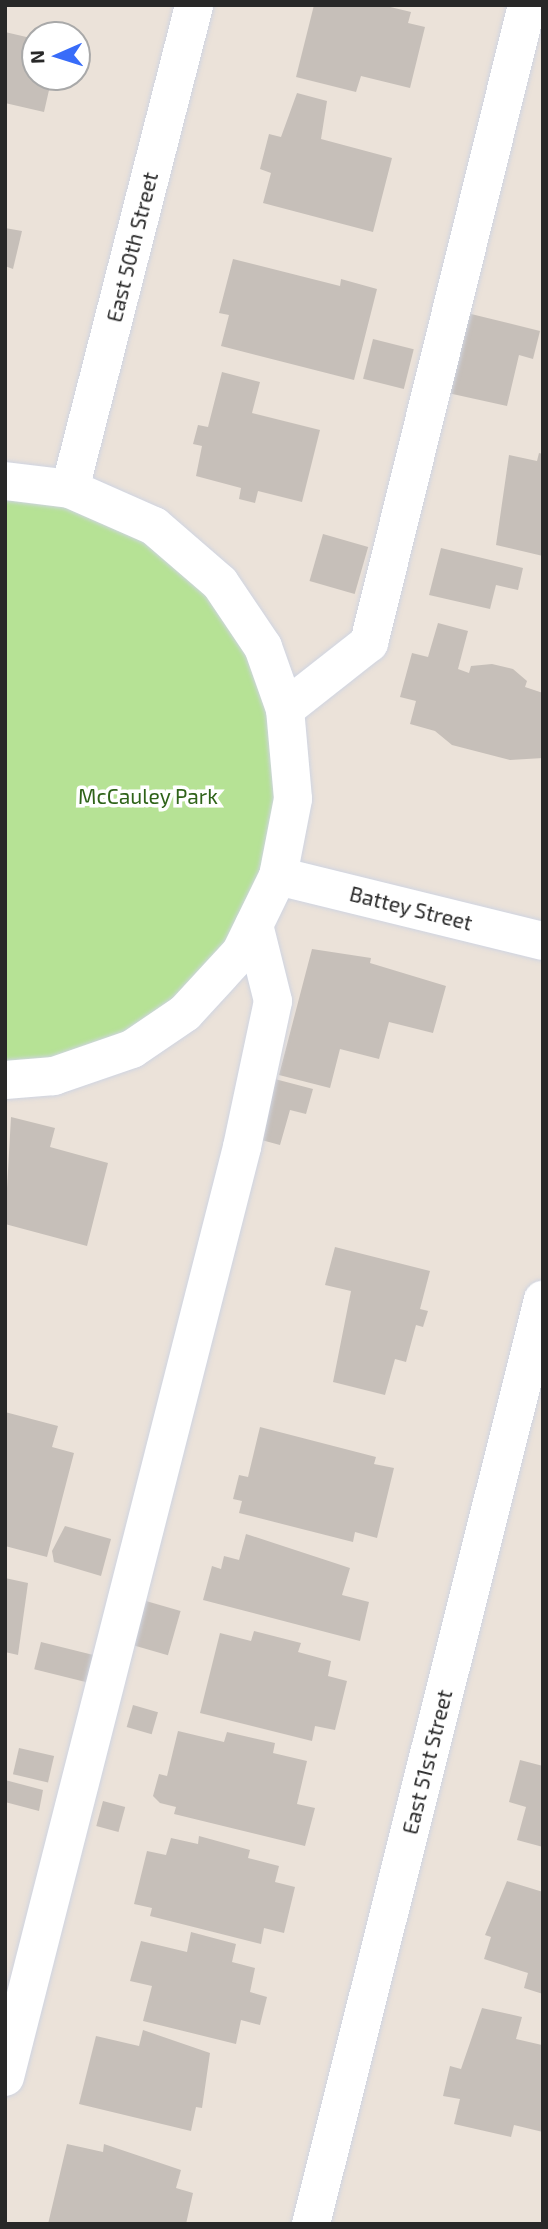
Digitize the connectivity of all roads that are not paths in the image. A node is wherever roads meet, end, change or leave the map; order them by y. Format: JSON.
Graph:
{"nodes":[{"id":1,"x":194,"y":5,"type":"edge"},
{"id":2,"x":527,"y":5,"type":"edge"},
{"id":3,"x":5,"y":481,"type":"edge"},
{"id":4,"x":70,"y":489,"type":"junction"},
{"id":5,"x":285,"y":709,"type":"junction"},
{"id":6,"x":278,"y":876,"type":"junction"},
{"id":7,"x":254,"y":925,"type":"junction"},
{"id":8,"x":543,"y":940,"type":"edge"},
{"id":9,"x":5,"y":1080,"type":"edge"},
{"id":10,"x":543,"y":1300,"type":"edge"},
{"id":11,"x":5,"y":2077,"type":"edge"},
{"id":12,"x":311,"y":2224,"type":"edge"}],
"edges":[{"from":1,"to":4,"type":"street","name":"East 50th Street"},
{"from":2,"to":5,"type":"street"},
{"from":3,"to":4,"type":"street"},
{"from":4,"to":5,"type":"street"},
{"from":5,"to":6,"type":"street"},
{"from":6,"to":7,"type":"street"},
{"from":6,"to":8,"type":"street","name":"Battey Street"},
{"from":7,"to":9,"type":"street"},
{"from":7,"to":11,"type":"street"},
{"from":10,"to":12,"type":"street","name":"East 51st Street"}]}
